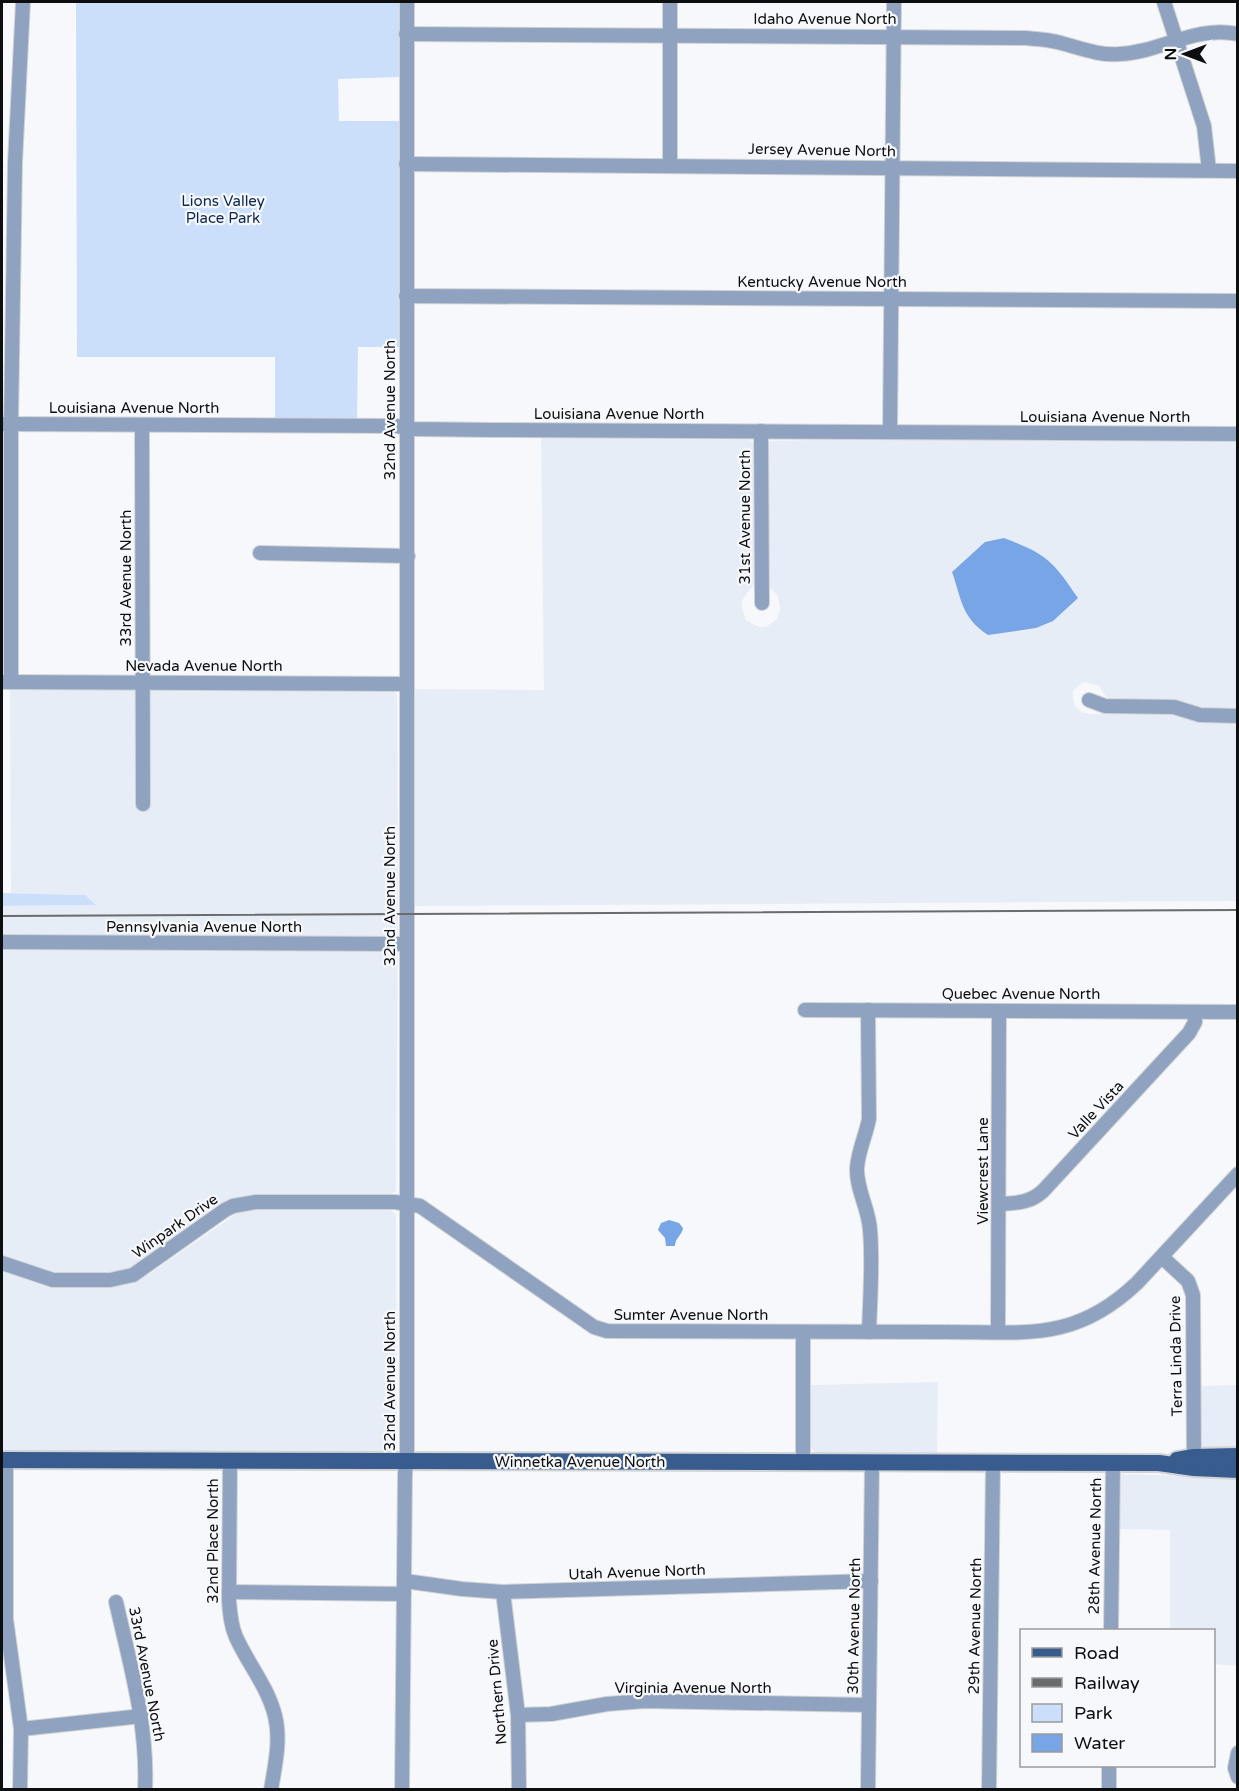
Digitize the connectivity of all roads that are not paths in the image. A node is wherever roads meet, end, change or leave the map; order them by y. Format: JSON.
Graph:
{"nodes":[{"id":1,"x":23,"y":2,"type":"edge"},
{"id":2,"x":406,"y":2,"type":"edge"},
{"id":3,"x":670,"y":2,"type":"edge"},
{"id":4,"x":894,"y":2,"type":"edge"},
{"id":5,"x":1164,"y":2,"type":"edge"},
{"id":6,"x":406,"y":33,"type":"junction"},
{"id":7,"x":1238,"y":34,"type":"edge"},
{"id":8,"x":670,"y":35,"type":"junction"},
{"id":9,"x":893,"y":36,"type":"junction"},
{"id":10,"x":1176,"y":40,"type":"junction"},
{"id":11,"x":8,"y":163,"type":"edge"},
{"id":12,"x":406,"y":164,"type":"junction"},
{"id":13,"x":670,"y":165,"type":"junction"},
{"id":14,"x":892,"y":167,"type":"junction"},
{"id":15,"x":1209,"y":170,"type":"junction"},
{"id":16,"x":1238,"y":171,"type":"edge"},
{"id":17,"x":406,"y":296,"type":"junction"},
{"id":18,"x":891,"y":298,"type":"junction"},
{"id":19,"x":1238,"y":301,"type":"edge"},
{"id":20,"x":6,"y":424,"type":"edge"},
{"id":21,"x":142,"y":425,"type":"junction"},
{"id":22,"x":407,"y":427,"type":"junction"},
{"id":23,"x":762,"y":431,"type":"junction"},
{"id":24,"x":890,"y":431,"type":"junction"},
{"id":25,"x":1238,"y":434,"type":"edge"},
{"id":26,"x":260,"y":553,"type":"dead end"},
{"id":27,"x":408,"y":556,"type":"junction"},
{"id":28,"x":762,"y":603,"type":"dead end"},
{"id":29,"x":6,"y":682,"type":"edge"},
{"id":30,"x":142,"y":682,"type":"junction"},
{"id":31,"x":407,"y":684,"type":"junction"},
{"id":32,"x":1089,"y":700,"type":"dead end"},
{"id":33,"x":1238,"y":716,"type":"edge"},
{"id":34,"x":143,"y":804,"type":"dead end"},
{"id":35,"x":2,"y":942,"type":"edge"},
{"id":36,"x":406,"y":944,"type":"junction"},
{"id":37,"x":805,"y":1010,"type":"dead end"},
{"id":38,"x":868,"y":1010,"type":"junction"},
{"id":39,"x":999,"y":1011,"type":"junction"},
{"id":40,"x":1194,"y":1012,"type":"junction"},
{"id":41,"x":1238,"y":1012,"type":"edge"},
{"id":42,"x":1238,"y":1174,"type":"edge"},
{"id":43,"x":406,"y":1203,"type":"junction"},
{"id":44,"x":1000,"y":1204,"type":"junction"},
{"id":45,"x":1162,"y":1257,"type":"junction"},
{"id":46,"x":2,"y":1263,"type":"edge"},
{"id":47,"x":803,"y":1332,"type":"junction"},
{"id":48,"x":869,"y":1332,"type":"junction"},
{"id":49,"x":998,"y":1332,"type":"junction"},
{"id":50,"x":1238,"y":1456,"type":"edge"},
{"id":51,"x":4,"y":1460,"type":"edge"},
{"id":52,"x":230,"y":1462,"type":"junction"},
{"id":53,"x":406,"y":1462,"type":"junction"},
{"id":54,"x":993,"y":1462,"type":"junction"},
{"id":55,"x":803,"y":1463,"type":"junction"},
{"id":56,"x":872,"y":1463,"type":"junction"},
{"id":57,"x":1113,"y":1463,"type":"junction"},
{"id":58,"x":1194,"y":1463,"type":"junction"},
{"id":59,"x":1238,"y":1470,"type":"edge"},
{"id":60,"x":871,"y":1581,"type":"junction"},
{"id":61,"x":404,"y":1587,"type":"junction"},
{"id":62,"x":503,"y":1592,"type":"junction"},
{"id":63,"x":229,"y":1593,"type":"junction"},
{"id":64,"x":116,"y":1602,"type":"dead end"},
{"id":65,"x":4,"y":1619,"type":"edge"},
{"id":66,"x":1111,"y":1629,"type":"edge"},
{"id":67,"x":869,"y":1705,"type":"junction"},
{"id":68,"x":518,"y":1715,"type":"junction"},
{"id":69,"x":142,"y":1716,"type":"junction"},
{"id":70,"x":21,"y":1729,"type":"junction"},
{"id":71,"x":1238,"y":1753,"type":"edge"},
{"id":72,"x":1109,"y":1767,"type":"edge"},
{"id":73,"x":1238,"y":1777,"type":"edge"},
{"id":74,"x":20,"y":1790,"type":"edge"},
{"id":75,"x":145,"y":1790,"type":"edge"},
{"id":76,"x":271,"y":1790,"type":"edge"},
{"id":77,"x":402,"y":1790,"type":"edge"},
{"id":78,"x":519,"y":1790,"type":"edge"},
{"id":79,"x":868,"y":1790,"type":"edge"},
{"id":80,"x":989,"y":1790,"type":"edge"},
{"id":81,"x":1109,"y":1790,"type":"edge"}],
"edges":[{"from":1,"to":11,"type":"street"},
{"from":2,"to":6,"type":"street","name":"32nd Avenue North"},
{"from":3,"to":8,"type":"street"},
{"from":4,"to":9,"type":"street"},
{"from":5,"to":10,"type":"street"},
{"from":6,"to":8,"type":"street","name":"Idaho Avenue North"},
{"from":6,"to":12,"type":"street","name":"32nd Avenue North"},
{"from":7,"to":10,"type":"street","name":"Idaho Avenue North"},
{"from":8,"to":9,"type":"street","name":"Idaho Avenue North"},
{"from":8,"to":13,"type":"street"},
{"from":9,"to":10,"type":"street","name":"Idaho Avenue North"},
{"from":9,"to":14,"type":"street"},
{"from":10,"to":15,"type":"street"},
{"from":11,"to":20,"type":"street"},
{"from":12,"to":13,"type":"street","name":"Jersey Avenue North"},
{"from":12,"to":17,"type":"street","name":"32nd Avenue North"},
{"from":13,"to":14,"type":"street","name":"Jersey Avenue North"},
{"from":14,"to":15,"type":"street","name":"Jersey Avenue North"},
{"from":14,"to":18,"type":"street"},
{"from":15,"to":16,"type":"street","name":"Jersey Avenue North"},
{"from":17,"to":18,"type":"street","name":"Kentucky Avenue North"},
{"from":17,"to":22,"type":"street","name":"32nd Avenue North"},
{"from":18,"to":19,"type":"street","name":"Kentucky Avenue North"},
{"from":18,"to":24,"type":"street"},
{"from":20,"to":21,"type":"street","name":"Louisiana Avenue North"},
{"from":20,"to":29,"type":"street"},
{"from":21,"to":22,"type":"street","name":"Louisiana Avenue North"},
{"from":21,"to":30,"type":"street","name":"33rd Avenue North"},
{"from":22,"to":23,"type":"street","name":"Louisiana Avenue North"},
{"from":22,"to":27,"type":"street","name":"32nd Avenue North"},
{"from":23,"to":24,"type":"street","name":"Louisiana Avenue North"},
{"from":23,"to":28,"type":"street","name":"31st Avenue North"},
{"from":24,"to":25,"type":"street","name":"Louisiana Avenue North"},
{"from":26,"to":27,"type":"street"},
{"from":27,"to":31,"type":"street","name":"32nd Avenue North"},
{"from":29,"to":30,"type":"street","name":"Nevada Avenue North"},
{"from":30,"to":31,"type":"street","name":"Nevada Avenue North"},
{"from":30,"to":34,"type":"street","name":"33rd Avenue North"},
{"from":31,"to":36,"type":"street","name":"32nd Avenue North"},
{"from":32,"to":33,"type":"street"},
{"from":35,"to":36,"type":"street","name":"Pennsylvania Avenue North"},
{"from":36,"to":43,"type":"street","name":"32nd Avenue North"},
{"from":37,"to":38,"type":"street","name":"Quebec Avenue North"},
{"from":38,"to":39,"type":"street","name":"Quebec Avenue North"},
{"from":38,"to":48,"type":"street"},
{"from":39,"to":40,"type":"street","name":"Quebec Avenue North"},
{"from":39,"to":44,"type":"street","name":"Viewcrest Lane"},
{"from":40,"to":41,"type":"street","name":"Quebec Avenue North"},
{"from":40,"to":44,"type":"street","name":"Valle Vista"},
{"from":42,"to":45,"type":"street","name":"Sumter Avenue North"},
{"from":43,"to":46,"type":"street","name":"Winpark Drive"},
{"from":43,"to":47,"type":"street","name":"Sumter Avenue North"},
{"from":43,"to":53,"type":"street","name":"32nd Avenue North"},
{"from":44,"to":49,"type":"street","name":"Viewcrest Lane"},
{"from":45,"to":49,"type":"street","name":"Sumter Avenue North"},
{"from":45,"to":58,"type":"street","name":"Terra Linda Drive"},
{"from":47,"to":48,"type":"street","name":"Sumter Avenue North"},
{"from":47,"to":55,"type":"street"},
{"from":48,"to":49,"type":"street","name":"Sumter Avenue North"},
{"from":50,"to":58,"type":"main road","name":"Winnetka Avenue North"},
{"from":51,"to":52,"type":"main road","name":"Winnetka Avenue North"},
{"from":51,"to":65,"type":"street"},
{"from":52,"to":53,"type":"main road","name":"Winnetka Avenue North"},
{"from":52,"to":63,"type":"street","name":"32nd Place North"},
{"from":53,"to":55,"type":"main road","name":"Winnetka Avenue North"},
{"from":53,"to":61,"type":"street","name":"32nd Avenue North"},
{"from":54,"to":56,"type":"main road","name":"Winnetka Avenue North"},
{"from":54,"to":57,"type":"main road","name":"Winnetka Avenue North"},
{"from":54,"to":80,"type":"street","name":"29th Avenue North"},
{"from":55,"to":56,"type":"main road","name":"Winnetka Avenue North"},
{"from":56,"to":60,"type":"street","name":"30th Avenue North"},
{"from":57,"to":58,"type":"main road","name":"Winnetka Avenue North"},
{"from":57,"to":66,"type":"street","name":"28th Avenue North"},
{"from":58,"to":59,"type":"main road","name":"Winnetka Avenue North"},
{"from":60,"to":62,"type":"street","name":"Utah Avenue North"},
{"from":60,"to":67,"type":"street","name":"30th Avenue North"},
{"from":61,"to":62,"type":"street","name":"Utah Avenue North"},
{"from":61,"to":63,"type":"street","name":"Utah Avenue North"},
{"from":61,"to":77,"type":"street","name":"32nd Avenue North"},
{"from":62,"to":68,"type":"street","name":"Northern Drive"},
{"from":63,"to":76,"type":"street","name":"32nd Place North"},
{"from":64,"to":69,"type":"street","name":"33rd Avenue North"},
{"from":65,"to":70,"type":"street"},
{"from":67,"to":68,"type":"street","name":"Virginia Avenue North"},
{"from":67,"to":79,"type":"street","name":"30th Avenue North"},
{"from":68,"to":78,"type":"street","name":"Northern Drive"},
{"from":69,"to":70,"type":"street"},
{"from":69,"to":75,"type":"street","name":"33rd Avenue North"},
{"from":70,"to":74,"type":"street"},
{"from":71,"to":73,"type":"street"},
{"from":72,"to":81,"type":"street"}]}
